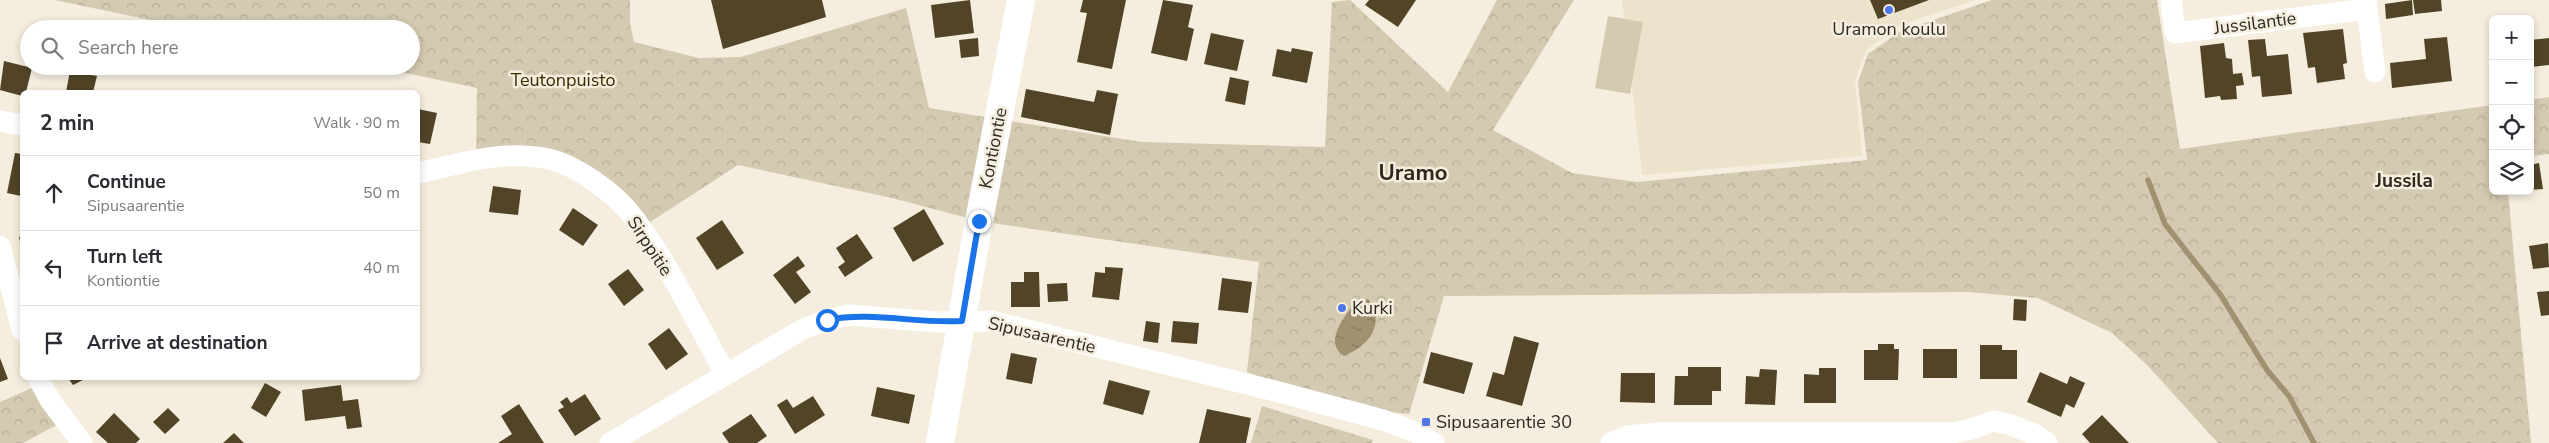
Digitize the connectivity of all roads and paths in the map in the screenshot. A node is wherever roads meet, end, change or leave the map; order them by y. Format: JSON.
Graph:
{"nodes":[{"id":1,"x":1021,"y":0,"type":"edge"},
{"id":2,"x":2171,"y":0,"type":"edge"},
{"id":3,"x":2366,"y":5,"type":"edge"},
{"id":4,"x":2375,"y":72,"type":"dead end"},
{"id":5,"x":0,"y":121,"type":"edge"},
{"id":6,"x":20,"y":125,"type":"edge"},
{"id":7,"x":420,"y":174,"type":"edge"},
{"id":8,"x":0,"y":246,"type":"edge"},
{"id":9,"x":962,"y":321,"type":"junction"},
{"id":10,"x":20,"y":322,"type":"edge"},
{"id":11,"x":726,"y":375,"type":"junction"},
{"id":12,"x":39,"y":380,"type":"edge"},
{"id":13,"x":82,"y":443,"type":"edge"},
{"id":14,"x":610,"y":443,"type":"edge"},
{"id":15,"x":940,"y":443,"type":"edge"},
{"id":16,"x":1434,"y":443,"type":"edge"},
{"id":17,"x":1610,"y":443,"type":"edge"},
{"id":18,"x":2048,"y":443,"type":"edge"}],
"edges":[{"from":1,"to":9,"type":"street","name":"Kontiontie"},
{"from":2,"to":3,"type":"street","name":"Jussilantie"},
{"from":3,"to":4,"type":"street","name":"Jussilantie"},
{"from":5,"to":6,"type":"street"},
{"from":7,"to":11,"type":"street","name":"Sirppitie"},
{"from":8,"to":10,"type":"street"},
{"from":9,"to":11,"type":"street","name":"Sipusaarentie"},
{"from":9,"to":15,"type":"street","name":"Kontiontie"},
{"from":9,"to":16,"type":"street","name":"Sipusaarentie"},
{"from":11,"to":14,"type":"street","name":"Sipusaarentie"},
{"from":12,"to":13,"type":"street"},
{"from":17,"to":18,"type":"street"}]}
